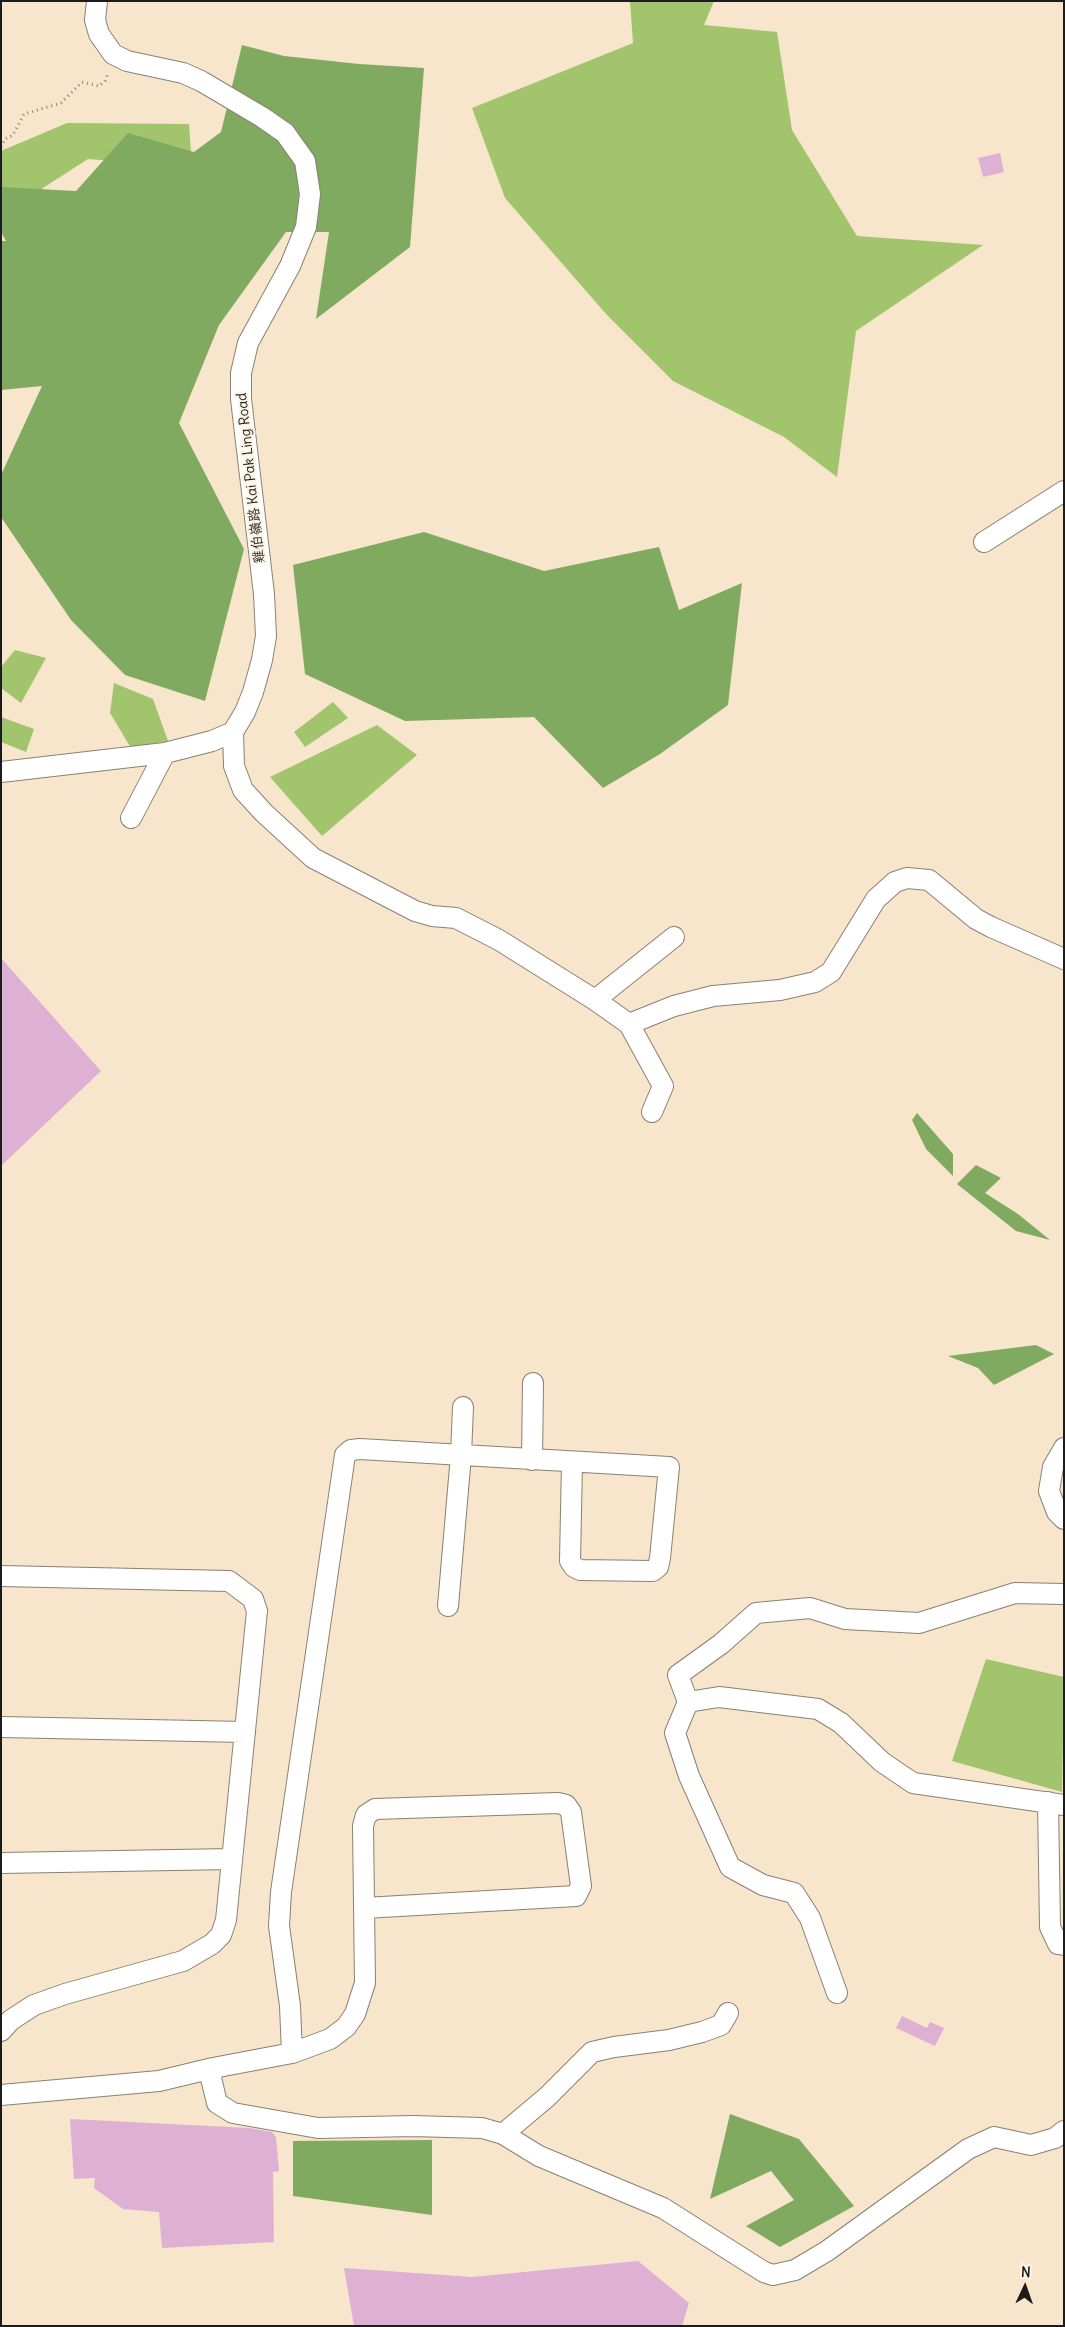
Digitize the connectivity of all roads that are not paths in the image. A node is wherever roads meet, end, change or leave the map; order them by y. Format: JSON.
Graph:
{"nodes":[{"id":1,"x":97,"y":1,"type":"edge"},
{"id":2,"x":1064,"y":490,"type":"edge"},
{"id":3,"x":984,"y":542,"type":"dead end"},
{"id":4,"x":232,"y":732,"type":"junction"},
{"id":5,"x":165,"y":753,"type":"junction"},
{"id":6,"x":1,"y":772,"type":"edge"},
{"id":7,"x":130,"y":818,"type":"dead end"},
{"id":8,"x":674,"y":938,"type":"dead end"},
{"id":9,"x":1064,"y":959,"type":"edge"},
{"id":10,"x":595,"y":1000,"type":"junction"},
{"id":11,"x":629,"y":1024,"type":"junction"},
{"id":12,"x":652,"y":1112,"type":"dead end"},
{"id":13,"x":534,"y":1383,"type":"dead end"},
{"id":14,"x":463,"y":1407,"type":"dead end"},
{"id":15,"x":1064,"y":1448,"type":"edge"},
{"id":16,"x":461,"y":1455,"type":"junction"},
{"id":17,"x":532,"y":1460,"type":"junction"},
{"id":18,"x":572,"y":1462,"type":"junction"},
{"id":19,"x":1064,"y":1519,"type":"edge"},
{"id":20,"x":1,"y":1576,"type":"edge"},
{"id":21,"x":1064,"y":1594,"type":"edge"},
{"id":22,"x":448,"y":1606,"type":"dead end"},
{"id":23,"x":688,"y":1702,"type":"junction"},
{"id":24,"x":1,"y":1728,"type":"edge"},
{"id":25,"x":245,"y":1732,"type":"junction"},
{"id":26,"x":1056,"y":1804,"type":"edge"},
{"id":27,"x":232,"y":1859,"type":"junction"},
{"id":28,"x":1,"y":1863,"type":"edge"},
{"id":29,"x":364,"y":1908,"type":"junction"},
{"id":30,"x":1064,"y":1945,"type":"edge"},
{"id":31,"x":837,"y":1993,"type":"dead end"},
{"id":32,"x":728,"y":2013,"type":"dead end"},
{"id":33,"x":1,"y":2031,"type":"edge"},
{"id":34,"x":292,"y":2053,"type":"junction"},
{"id":35,"x":213,"y":2068,"type":"junction"},
{"id":36,"x":1,"y":2095,"type":"edge"},
{"id":37,"x":1064,"y":2131,"type":"edge"},
{"id":38,"x":503,"y":2134,"type":"junction"}],
"edges":[{"from":1,"to":4,"type":"street","name":"雞伯嶺路 Kai Pak Ling Road"},
{"from":2,"to":3,"type":"street"},
{"from":4,"to":5,"type":"street"},
{"from":4,"to":10,"type":"street"},
{"from":5,"to":6,"type":"street"},
{"from":5,"to":7,"type":"street"},
{"from":8,"to":10,"type":"street"},
{"from":9,"to":11,"type":"street"},
{"from":10,"to":11,"type":"street"},
{"from":11,"to":12,"type":"street"},
{"from":13,"to":17,"type":"street"},
{"from":14,"to":16,"type":"street"},
{"from":15,"to":19,"type":"street"},
{"from":16,"to":17,"type":"street"},
{"from":16,"to":22,"type":"street"},
{"from":16,"to":34,"type":"street"},
{"from":17,"to":18,"type":"street"},
{"from":18,"to":18,"type":"street"},
{"from":20,"to":25,"type":"street"},
{"from":21,"to":23,"type":"street"},
{"from":23,"to":26,"type":"street"},
{"from":23,"to":31,"type":"street"},
{"from":24,"to":25,"type":"street"},
{"from":25,"to":27,"type":"street"},
{"from":26,"to":30,"type":"street"},
{"from":27,"to":28,"type":"street"},
{"from":27,"to":33,"type":"street"},
{"from":29,"to":29,"type":"street"},
{"from":29,"to":34,"type":"street"},
{"from":32,"to":38,"type":"street"},
{"from":34,"to":35,"type":"street"},
{"from":35,"to":36,"type":"street"},
{"from":35,"to":38,"type":"street"},
{"from":37,"to":38,"type":"street"}]}
